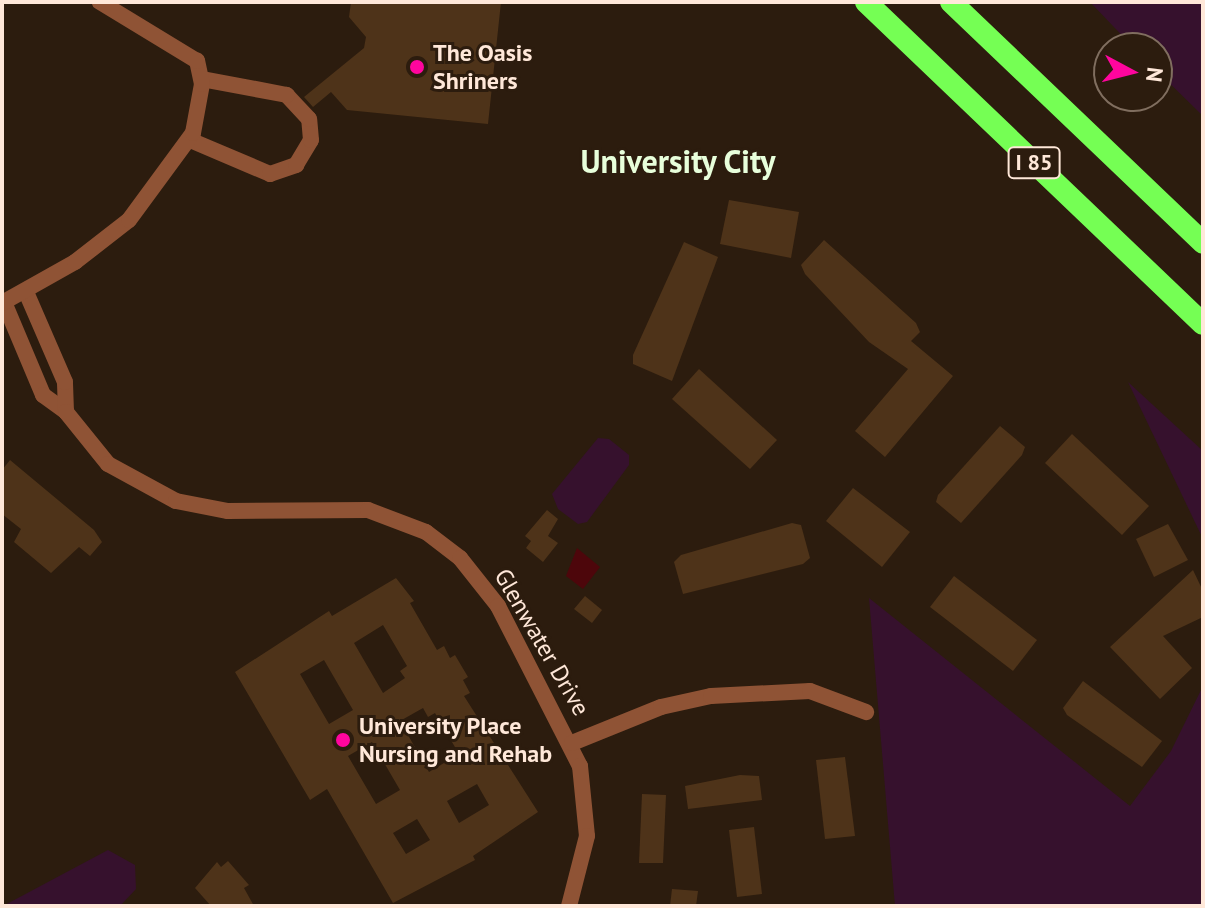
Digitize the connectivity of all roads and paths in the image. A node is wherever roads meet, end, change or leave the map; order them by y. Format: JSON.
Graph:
{"nodes":[{"id":1,"x":100,"y":2,"type":"edge"},
{"id":2,"x":866,"y":2,"type":"edge"},
{"id":3,"x":951,"y":2,"type":"edge"},
{"id":4,"x":202,"y":79,"type":"junction"},
{"id":5,"x":190,"y":140,"type":"junction"},
{"id":6,"x":1203,"y":243,"type":"edge"},
{"id":7,"x":26,"y":292,"type":"junction"},
{"id":8,"x":3,"y":302,"type":"edge"},
{"id":9,"x":1203,"y":324,"type":"edge"},
{"id":10,"x":66,"y":412,"type":"junction"},
{"id":11,"x":866,"y":712,"type":"dead end"},
{"id":12,"x":572,"y":743,"type":"junction"},
{"id":13,"x":569,"y":906,"type":"edge"}],
"edges":[{"from":1,"to":4,"type":"street"},
{"from":2,"to":9,"type":"highway","number":"I 85"},
{"from":3,"to":6,"type":"highway","number":"I 85"},
{"from":4,"to":5,"type":"street"},
{"from":4,"to":5,"type":"street"},
{"from":5,"to":7,"type":"street"},
{"from":7,"to":8,"type":"street"},
{"from":7,"to":10,"type":"street"},
{"from":8,"to":10,"type":"street","name":"Glenwater Drive"},
{"from":10,"to":12,"type":"street","name":"Glenwater Drive"},
{"from":11,"to":12,"type":"street"},
{"from":12,"to":13,"type":"street","name":"Glenwater Drive"}]}
